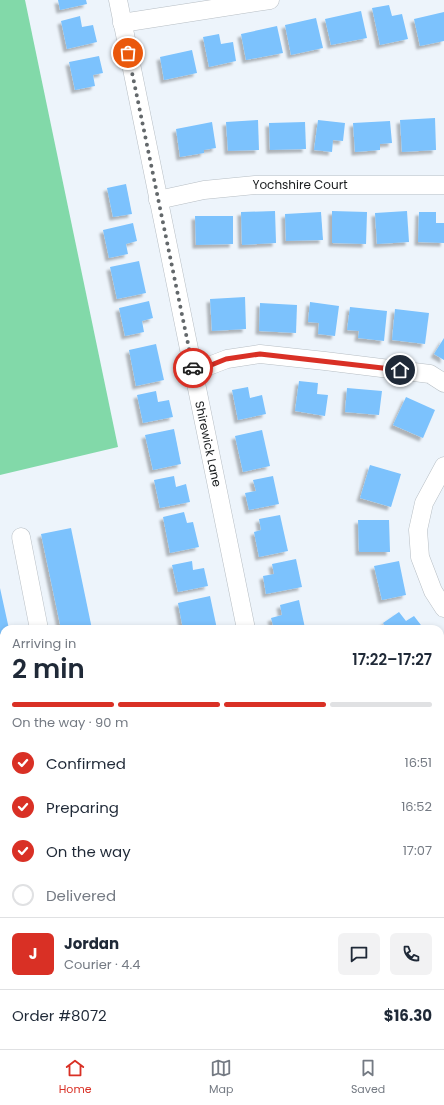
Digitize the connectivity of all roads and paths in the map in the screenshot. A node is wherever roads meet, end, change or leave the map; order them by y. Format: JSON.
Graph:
{"nodes":[{"id":1,"x":118,"y":0,"type":"edge"},
{"id":2,"x":270,"y":0,"type":"edge"},
{"id":3,"x":122,"y":23,"type":"junction"},
{"id":4,"x":444,"y":185,"type":"edge"},
{"id":5,"x":158,"y":200,"type":"junction"},
{"id":6,"x":194,"y":372,"type":"junction"},
{"id":7,"x":444,"y":383,"type":"edge"},
{"id":8,"x":444,"y":466,"type":"edge"},
{"id":9,"x":21,"y":537,"type":"dead end"},
{"id":10,"x":444,"y":608,"type":"edge"},
{"id":11,"x":38,"y":625,"type":"edge"},
{"id":12,"x":245,"y":625,"type":"edge"}],
"edges":[{"from":1,"to":3,"type":"street","name":"Shirewick Lane"},
{"from":2,"to":3,"type":"street"},
{"from":3,"to":5,"type":"street","name":"Shirewick Lane"},
{"from":4,"to":5,"type":"street","name":"Yochshire Court"},
{"from":5,"to":6,"type":"street","name":"Shirewick Lane"},
{"from":6,"to":7,"type":"street"},
{"from":6,"to":12,"type":"street","name":"Shirewick Lane"},
{"from":8,"to":10,"type":"street"},
{"from":9,"to":11,"type":"street"}]}
